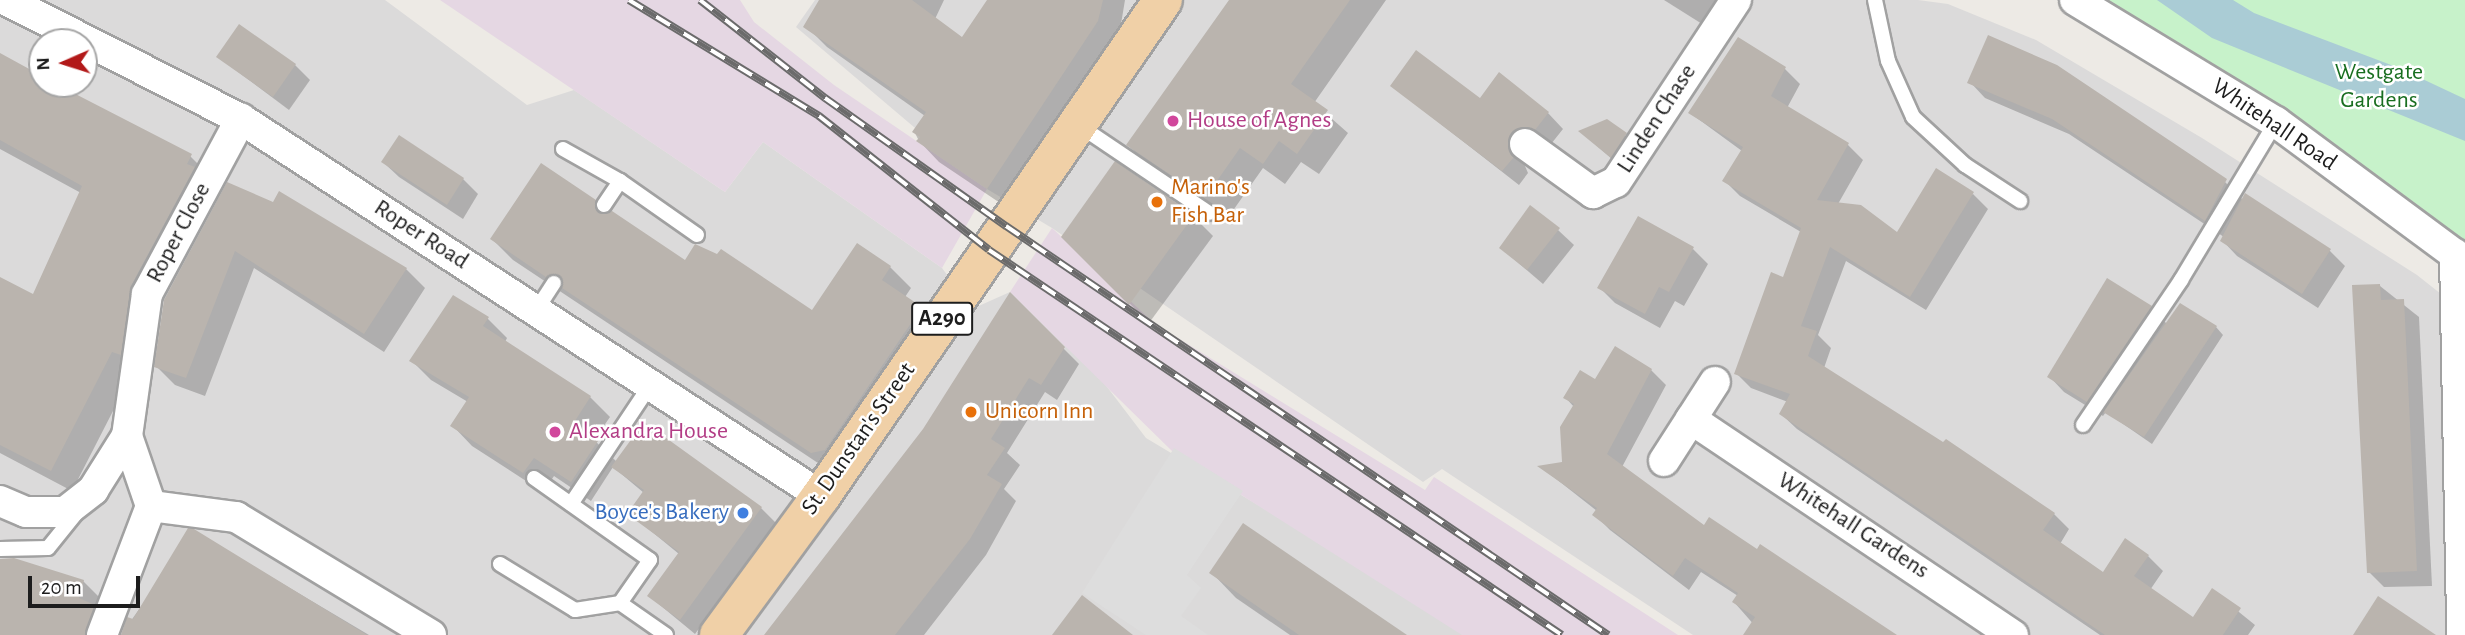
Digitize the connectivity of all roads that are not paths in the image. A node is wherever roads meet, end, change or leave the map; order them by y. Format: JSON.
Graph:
{"nodes":[{"id":1,"x":1163,"y":0,"type":"edge"},
{"id":2,"x":1736,"y":0,"type":"edge"},
{"id":3,"x":1875,"y":0,"type":"edge"},
{"id":4,"x":2075,"y":0,"type":"edge"},
{"id":5,"x":2,"y":1,"type":"edge"},
{"id":6,"x":241,"y":119,"type":"junction"},
{"id":7,"x":2276,"y":122,"type":"junction"},
{"id":8,"x":1076,"y":123,"type":"junction"},
{"id":9,"x":1525,"y":144,"type":"dead end"},
{"id":10,"x":563,"y":149,"type":"dead end"},
{"id":11,"x":620,"y":181,"type":"junction"},
{"id":12,"x":2020,"y":201,"type":"dead end"},
{"id":13,"x":604,"y":205,"type":"dead end"},
{"id":14,"x":1209,"y":214,"type":"dead end"},
{"id":15,"x":697,"y":235,"type":"dead end"},
{"id":16,"x":2460,"y":258,"type":"edge"},
{"id":17,"x":554,"y":282,"type":"dead end"},
{"id":18,"x":537,"y":309,"type":"junction"},
{"id":19,"x":1715,"y":382,"type":"dead end"},
{"id":20,"x":650,"y":384,"type":"junction"},
{"id":21,"x":1691,"y":419,"type":"junction"},
{"id":22,"x":2084,"y":425,"type":"dead end"},
{"id":23,"x":127,"y":436,"type":"junction"},
{"id":24,"x":1664,"y":460,"type":"dead end"},
{"id":25,"x":534,"y":478,"type":"dead end"},
{"id":26,"x":93,"y":490,"type":"junction"},
{"id":27,"x":821,"y":496,"type":"junction"},
{"id":28,"x":0,"y":501,"type":"edge"},
{"id":29,"x":571,"y":504,"type":"junction"},
{"id":30,"x":151,"y":506,"type":"junction"},
{"id":31,"x":0,"y":550,"type":"edge"},
{"id":32,"x":500,"y":565,"type":"dead end"},
{"id":33,"x":621,"y":603,"type":"junction"},
{"id":34,"x":102,"y":635,"type":"edge"},
{"id":35,"x":431,"y":635,"type":"edge"},
{"id":36,"x":666,"y":635,"type":"edge"},
{"id":37,"x":719,"y":635,"type":"edge"},
{"id":38,"x":2013,"y":635,"type":"edge"},
{"id":39,"x":2462,"y":635,"type":"edge"}],
"edges":[{"from":1,"to":8,"type":"main road","name":"St. Dunstan's Street","number":"A290"},
{"from":2,"to":9,"type":"street","name":"Linden Chase"},
{"from":3,"to":12,"type":"lane"},
{"from":4,"to":7,"type":"street","name":"Whitehall Road"},
{"from":5,"to":6,"type":"street","name":"Roper Road"},
{"from":6,"to":18,"type":"street","name":"Roper Road"},
{"from":6,"to":23,"type":"street","name":"Roper Close"},
{"from":7,"to":16,"type":"street","name":"Whitehall Road"},
{"from":7,"to":22,"type":"lane"},
{"from":8,"to":14,"type":"lane"},
{"from":8,"to":27,"type":"main road","name":"St. Dunstan's Street","number":"A290"},
{"from":10,"to":11,"type":"lane"},
{"from":11,"to":13,"type":"lane"},
{"from":11,"to":15,"type":"lane"},
{"from":16,"to":39,"type":"street"},
{"from":17,"to":18,"type":"lane"},
{"from":18,"to":20,"type":"street","name":"Roper Road"},
{"from":19,"to":21,"type":"street"},
{"from":20,"to":27,"type":"street","name":"Roper Road"},
{"from":20,"to":29,"type":"lane"},
{"from":21,"to":24,"type":"street"},
{"from":21,"to":38,"type":"street","name":"Whitehall Gardens"},
{"from":23,"to":26,"type":"street","name":"Roper Close"},
{"from":23,"to":30,"type":"street","name":"Roper Close"},
{"from":25,"to":29,"type":"lane"},
{"from":26,"to":28,"type":"street","name":"Roper Close"},
{"from":26,"to":31,"type":"lane"},
{"from":27,"to":37,"type":"main road","name":"St. Dunstan's Street","number":"A290"},
{"from":29,"to":33,"type":"lane"},
{"from":30,"to":34,"type":"street"},
{"from":30,"to":35,"type":"street"},
{"from":32,"to":33,"type":"lane"},
{"from":33,"to":36,"type":"lane"}]}
